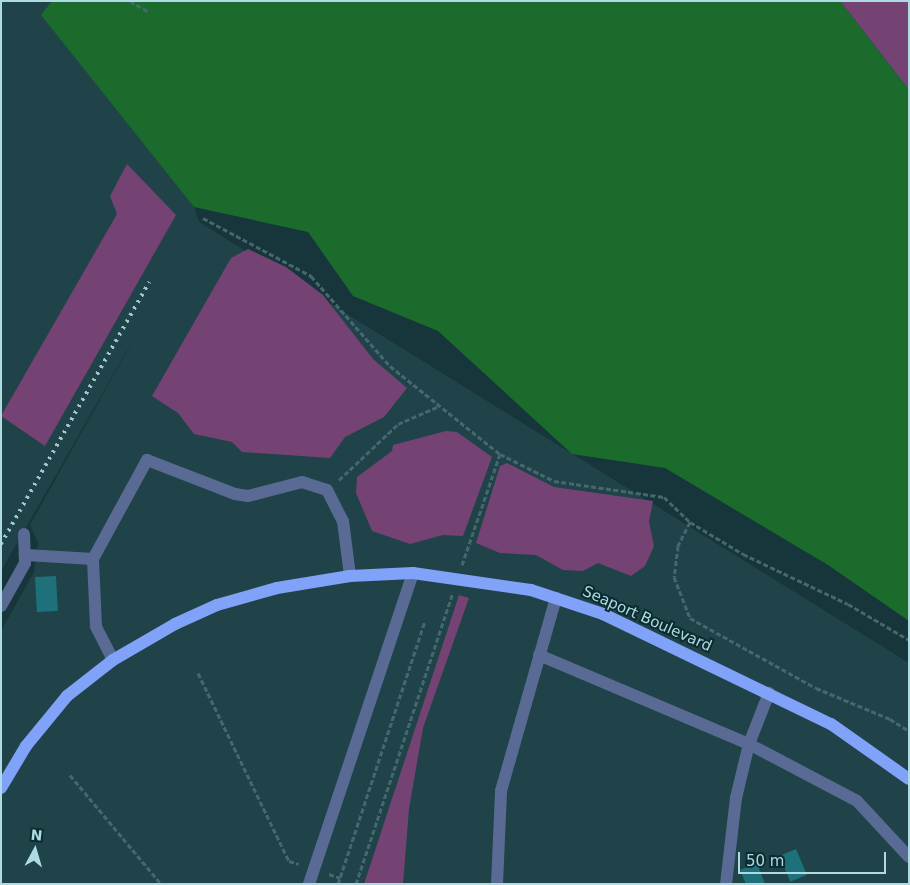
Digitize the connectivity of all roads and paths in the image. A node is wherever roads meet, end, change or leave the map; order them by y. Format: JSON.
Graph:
{"nodes":[{"id":1,"x":130,"y":1,"type":"edge"},
{"id":2,"x":150,"y":12,"type":"dead end"},
{"id":3,"x":203,"y":218,"type":"dead end"},
{"id":4,"x":437,"y":407,"type":"junction"},
{"id":5,"x":500,"y":454,"type":"junction"},
{"id":6,"x":327,"y":490,"type":"junction"},
{"id":7,"x":690,"y":522,"type":"junction"},
{"id":8,"x":24,"y":534,"type":"dead end"},
{"id":9,"x":26,"y":555,"type":"junction"},
{"id":10,"x":93,"y":559,"type":"junction"},
{"id":11,"x":412,"y":573,"type":"junction"},
{"id":12,"x":350,"y":576,"type":"junction"},
{"id":13,"x":459,"y":576,"type":"junction"},
{"id":14,"x":556,"y":598,"type":"junction"},
{"id":15,"x":1,"y":606,"type":"edge"},
{"id":16,"x":425,"y":620,"type":"dead end"},
{"id":17,"x":909,"y":640,"type":"edge"},
{"id":18,"x":539,"y":655,"type":"junction"},
{"id":19,"x":113,"y":660,"type":"junction"},
{"id":20,"x":198,"y":673,"type":"dead end"},
{"id":21,"x":769,"y":693,"type":"junction"},
{"id":22,"x":909,"y":731,"type":"edge"},
{"id":23,"x":749,"y":744,"type":"junction"},
{"id":24,"x":70,"y":775,"type":"dead end"},
{"id":25,"x":909,"y":779,"type":"edge"},
{"id":26,"x":1,"y":788,"type":"edge"},
{"id":27,"x":909,"y":857,"type":"edge"},
{"id":28,"x":289,"y":860,"type":"dead end"},
{"id":29,"x":161,"y":884,"type":"edge"},
{"id":30,"x":309,"y":884,"type":"edge"},
{"id":31,"x":338,"y":884,"type":"edge"},
{"id":32,"x":356,"y":884,"type":"edge"},
{"id":33,"x":497,"y":884,"type":"edge"},
{"id":34,"x":726,"y":884,"type":"edge"}],
"edges":[{"from":1,"to":2,"type":"path"},
{"from":3,"to":4,"type":"path"},
{"from":4,"to":5,"type":"path"},
{"from":4,"to":6,"type":"path"},
{"from":5,"to":7,"type":"path"},
{"from":5,"to":13,"type":"path"},
{"from":6,"to":10,"type":"street"},
{"from":6,"to":12,"type":"street"},
{"from":7,"to":17,"type":"path"},
{"from":7,"to":22,"type":"path"},
{"from":8,"to":9,"type":"street"},
{"from":9,"to":10,"type":"street"},
{"from":9,"to":15,"type":"street"},
{"from":10,"to":19,"type":"street"},
{"from":11,"to":12,"type":"main road","name":"Seaport Boulevard"},
{"from":11,"to":13,"type":"main road","name":"Seaport Boulevard"},
{"from":11,"to":30,"type":"street"},
{"from":12,"to":19,"type":"main road","name":"Seaport Boulevard"},
{"from":13,"to":14,"type":"main road","name":"Seaport Boulevard"},
{"from":13,"to":32,"type":"path"},
{"from":14,"to":18,"type":"street"},
{"from":14,"to":21,"type":"main road","name":"Seaport Boulevard"},
{"from":16,"to":31,"type":"path"},
{"from":18,"to":23,"type":"street"},
{"from":18,"to":33,"type":"street"},
{"from":19,"to":26,"type":"main road","name":"Seaport Boulevard"},
{"from":20,"to":28,"type":"path"},
{"from":21,"to":23,"type":"street"},
{"from":21,"to":25,"type":"main road","name":"Seaport Boulevard"},
{"from":23,"to":27,"type":"street"},
{"from":23,"to":34,"type":"street"},
{"from":24,"to":29,"type":"path"}]}
